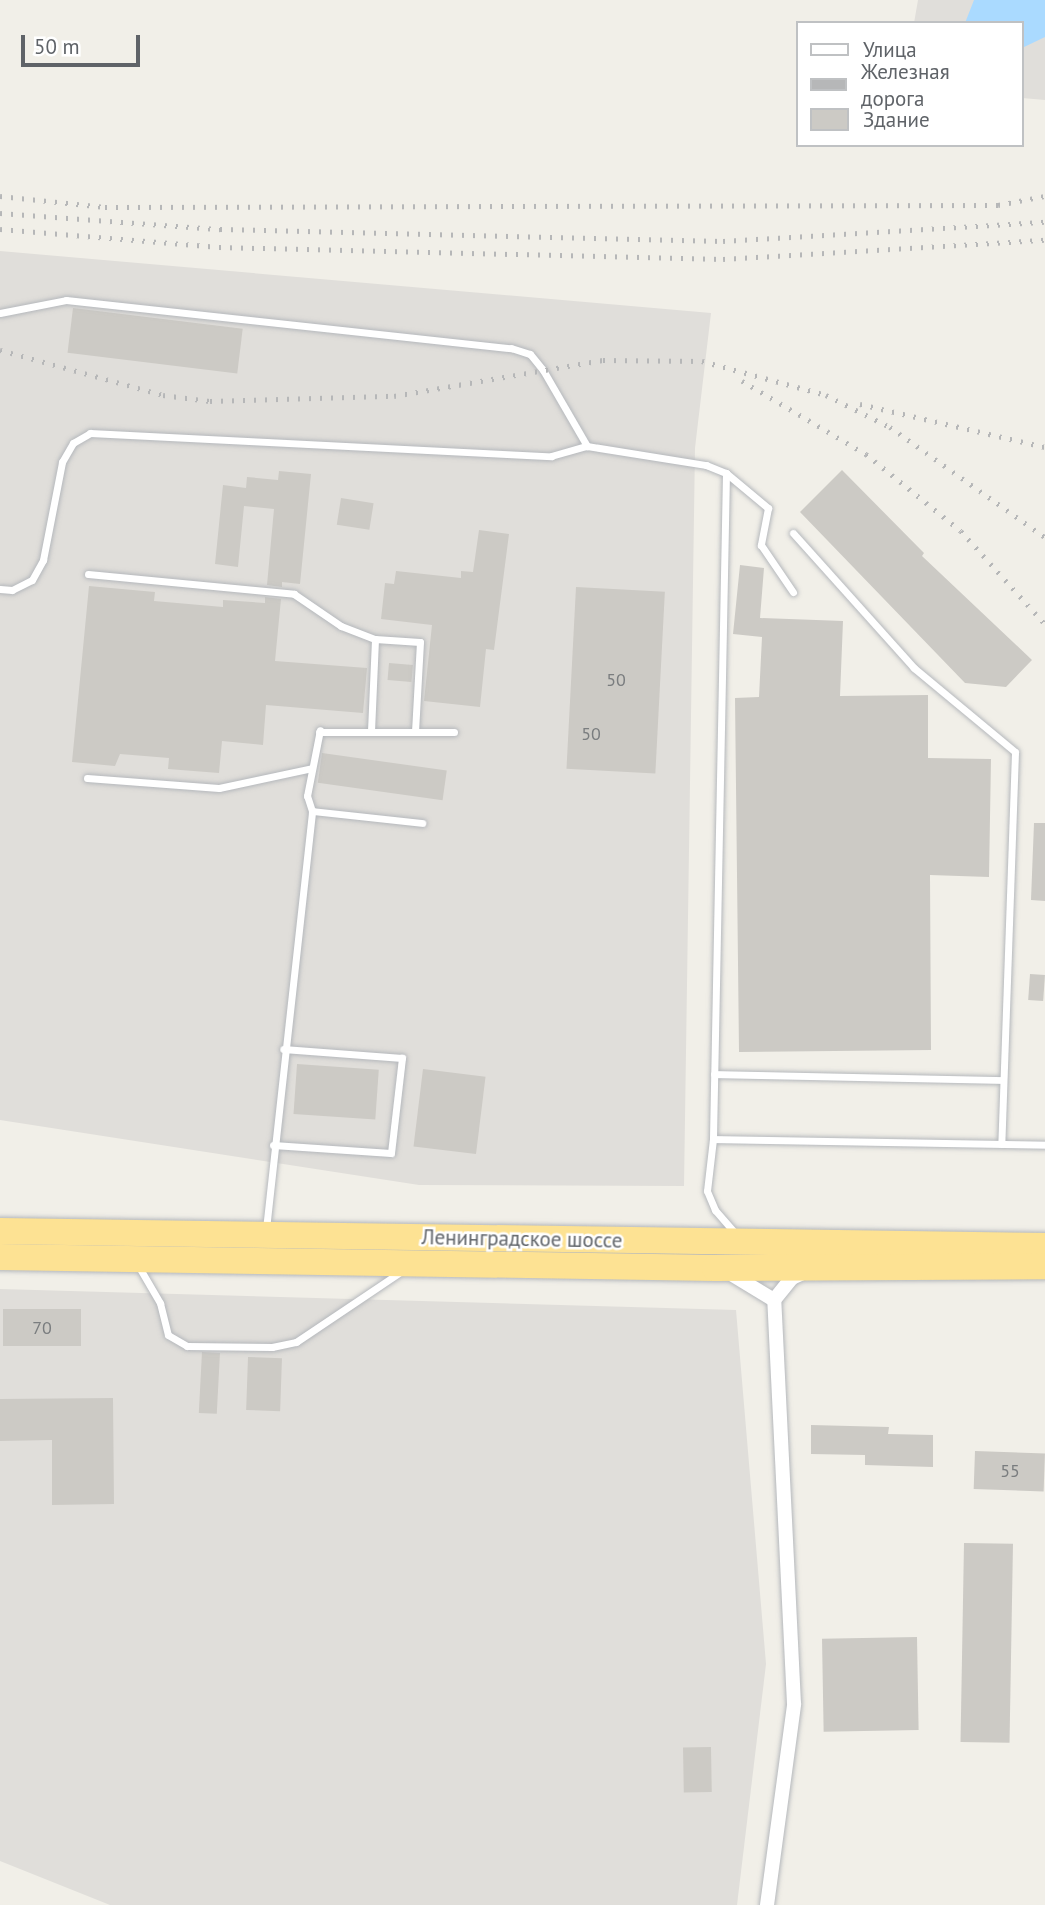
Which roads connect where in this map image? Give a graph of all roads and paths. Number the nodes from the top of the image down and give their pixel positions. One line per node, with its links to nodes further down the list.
1 (0, 313): 2 (lane)
2 (587, 446): 3 (lane); 6 (lane)
3 (726, 474): 7 (lane); 17 (lane)
4 (793, 533): 18 (lane)
5 (88, 574): 8 (lane)
6 (0, 589)
7 (793, 592)
8 (375, 639): 9 (lane); 10 (lane)
9 (371, 731): 10 (lane); 12 (lane)
10 (415, 731): 11 (lane)
11 (454, 732)
12 (312, 771): 13 (lane); 14 (lane)
13 (86, 778)
14 (312, 811): 15 (lane); 16 (lane)
15 (422, 822)
16 (283, 1049): 21 (lane); 21 (lane)
17 (714, 1074): 18 (lane); 19 (lane)
18 (1003, 1080): 20 (lane)
19 (713, 1139): 20 (lane); 24 (lane)
20 (1001, 1144): 22 (lane)
21 (274, 1145): 26 (lane)
22 (1045, 1145)
23 (0, 1231): 26 (highway, Ленинградское шоссе)
24 (745, 1242): 25 (highway, Ленинградское шоссе); 26 (highway, Ленинградское шоссе)
25 (1045, 1246)
26 (264, 1249): 28 (highway, Ленинградское шоссе); 29 (highway, Ленинградское шоссе)
27 (0, 1257): 28 (highway, Ленинградское шоссе)
28 (127, 1258): 29 (lane)
29 (423, 1262): 31 (highway, Ленинградское шоссе)
30 (1045, 1266): 32 (highway, Ленинградское шоссе)
31 (715, 1268): 32 (highway, Ленинградское шоссе); 33 (street)
32 (814, 1268): 33 (street)
33 (774, 1300): 34 (street)
34 (767, 1905)

